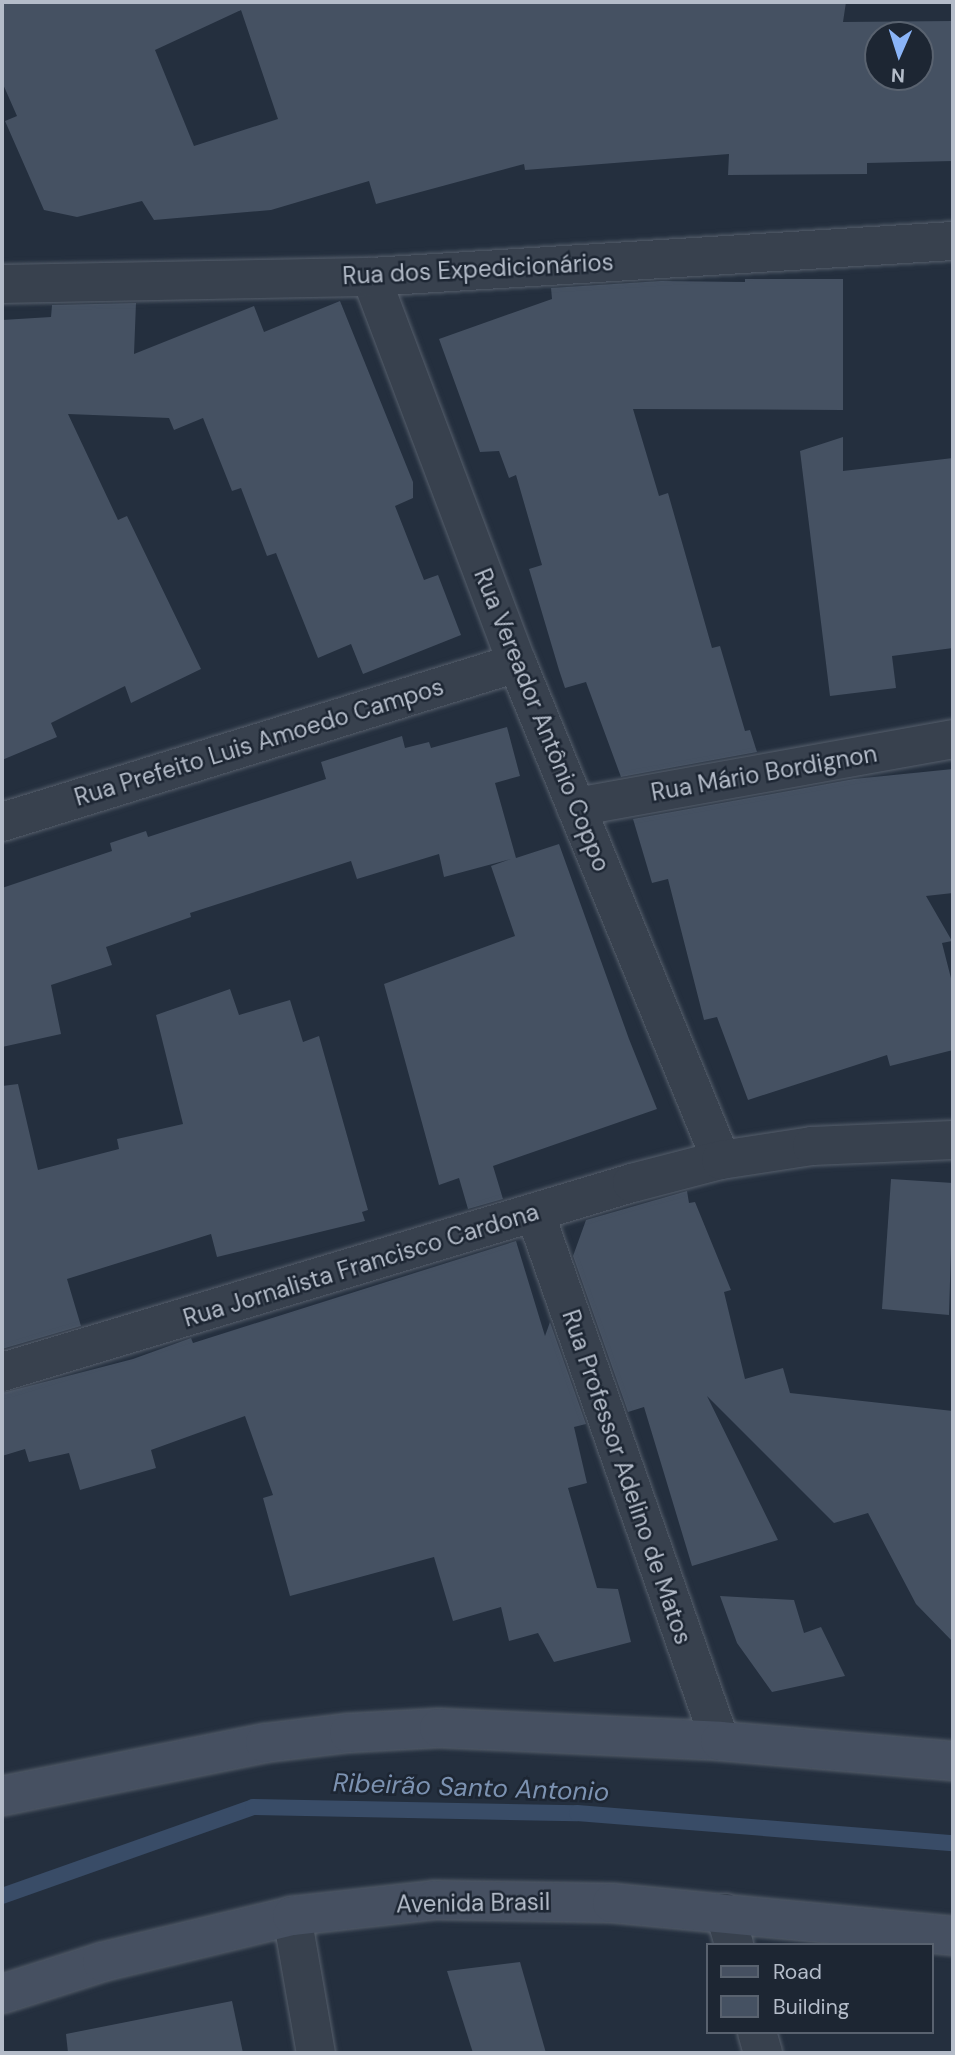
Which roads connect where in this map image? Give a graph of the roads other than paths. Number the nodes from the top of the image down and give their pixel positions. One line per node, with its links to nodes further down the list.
1 (953, 241): 2 (street, Rua dos Expedicionários)
2 (371, 277): 3 (street, Rua dos Expedicionários); 4 (street, Rua Vereador Antônio Coppo)
3 (2, 284)
4 (517, 663): 6 (street, Rua Vereador Antônio Coppo); 7 (street, Rua Prefeito Luis Amoedo Campos)
5 (953, 739): 6 (street, Rua Mário Bordignon)
6 (576, 807): 9 (street, Rua Vereador Antônio Coppo)
7 (2, 822)
8 (953, 1140): 9 (street, Rua Jornalista Francisco Cardona)
9 (721, 1160): 10 (street, Rua Jornalista Francisco Cardona)
10 (535, 1213): 11 (street, Rua Jornalista Francisco Cardona); 12 (street, Rua Professor Adelino de Matos)
11 (2, 1372)
12 (720, 1741): 13 (main road); 14 (main road)
13 (953, 1761)
14 (2, 1796)
15 (292, 1916): 16 (main road, Avenida Brasil); 18 (main road, Avenida Brasil); 20 (street)
16 (730, 1929): 17 (main road, Avenida Brasil)
17 (953, 1936)
18 (2, 1994)
19 (758, 2034): 21 (street)
20 (316, 2053)
21 (763, 2053)

